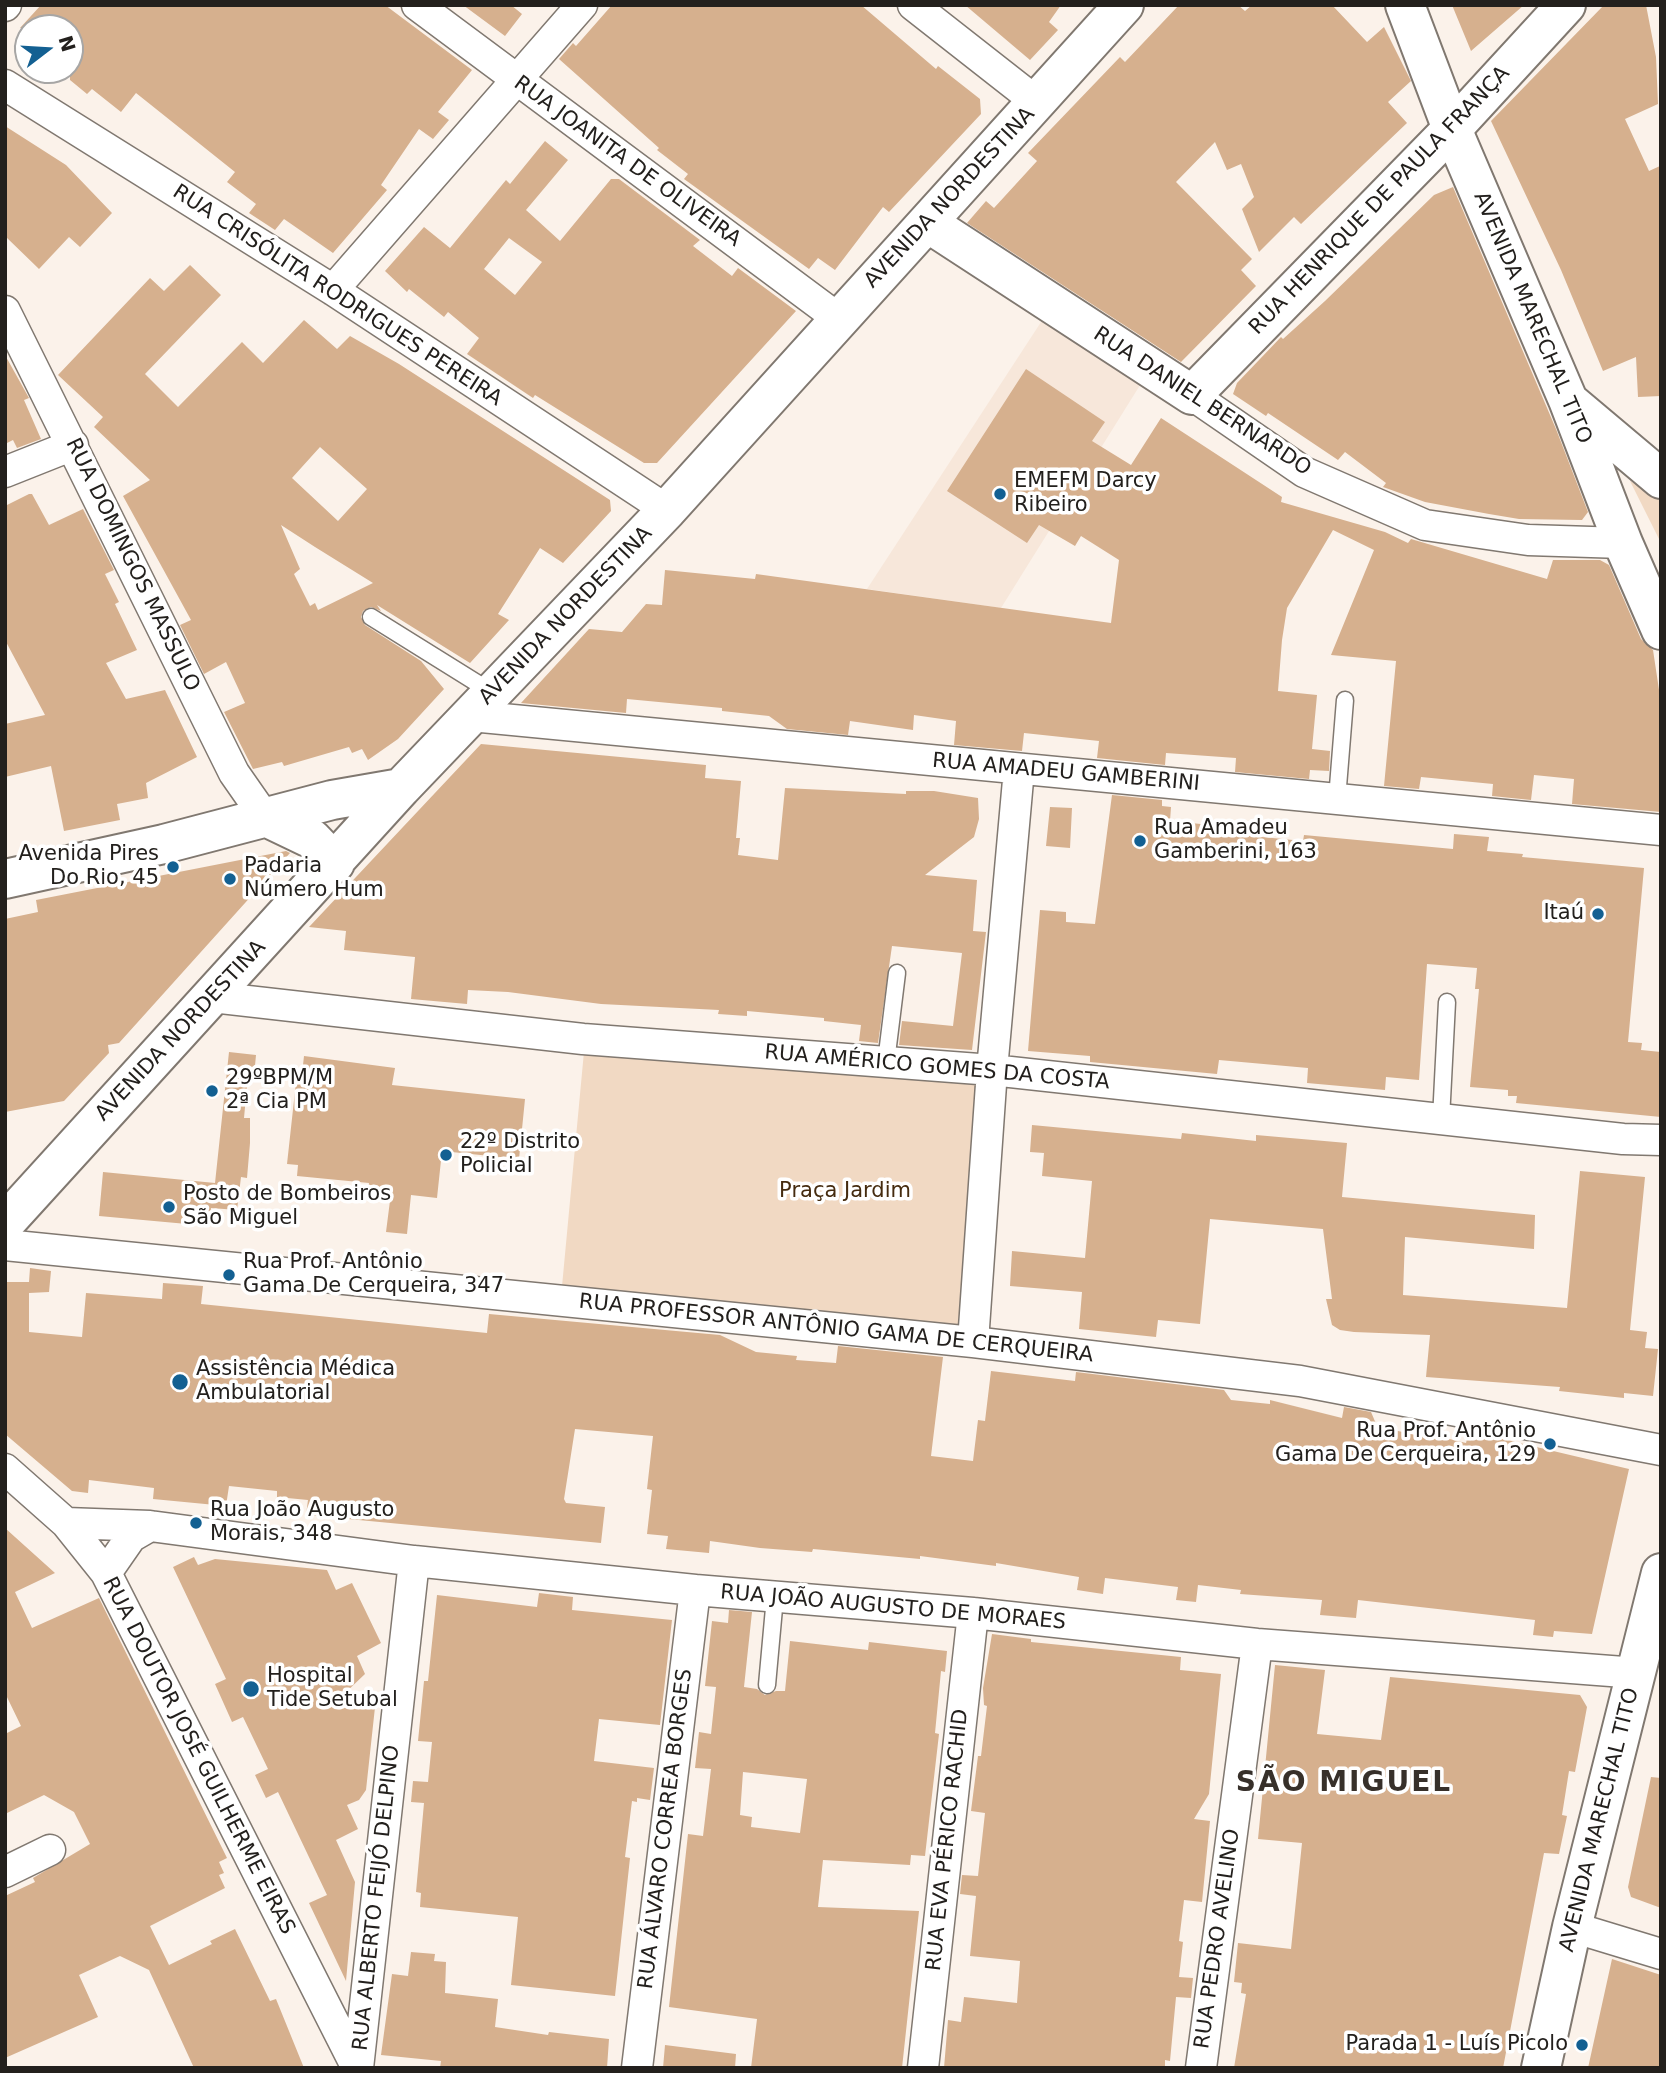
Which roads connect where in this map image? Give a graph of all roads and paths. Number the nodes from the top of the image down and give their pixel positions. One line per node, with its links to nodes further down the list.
1 (417, 5): 7 (street, RUA JOANITA DE OLIVEIRA)
2 (582, 5): 7 (street)
3 (914, 5): 9 (street)
4 (1124, 5): 9 (main road, AVENIDA NORDESTINA)
5 (1405, 5): 10 (main road, AVENIDA MARECHAL TITO)
6 (1566, 5): 10 (main road, RUA HENRIQUE DE PAULA FRANÇA)
7 (517, 81): 12 (street); 14 (street, RUA JOANITA DE OLIVEIRA)
8 (5, 85): 12 (street, RUA CRISÓLITA RODRIGUES PEREIRA)
9 (1038, 103): 11 (main road, AVENIDA NORDESTINA)
10 (1452, 129): 15 (main road, RUA HENRIQUE DE PAULA FRANÇA); 16 (main road, AVENIDA MARECHAL TITO)
11 (928, 223): 14 (main road, AVENIDA NORDESTINA); 15 (main road, RUA DANIEL BERNARDO)
12 (332, 290): 20 (street, RUA CRISÓLITA RODRIGUES PEREIRA)
13 (5, 310): 17 (street, RUA DOMINGOS MASSULO)
14 (839, 319): 20 (main road, AVENIDA NORDESTINA)
15 (1192, 395): 21 (street, RUA DANIEL BERNARDO)
16 (1568, 400): 19 (main road); 21 (main road, AVENIDA MARECHAL TITO)
17 (73, 445): 18 (street); 29 (street, RUA DOMINGOS MASSULO)
18 (5, 472)
19 (1661, 479)
20 (667, 510): 25 (main road, AVENIDA NORDESTINA)
21 (1623, 543): 23 (main road, AVENIDA MARECHAL TITO)
22 (371, 617): 25 (lane)
23 (1661, 630)
24 (1345, 700): 28 (lane)
25 (482, 704): 26 (street, RUA AMADEU GAMBERINI); 27 (main road, AVENIDA NORDESTINA)
26 (1019, 769): 28 (street, RUA AMADEU GAMBERINI); 37 (street)
27 (401, 788): 29 (main road); 31 (main road, AVENIDA NORDESTINA)
28 (1336, 799): 30 (street, RUA AMADEU GAMBERINI)
29 (264, 816): 31 (main road); 32 (main road)
30 (1661, 830)
31 (335, 863): 34 (main road, AVENIDA NORDESTINA)
32 (5, 879)
33 (897, 974): 36 (lane)
34 (212, 997): 36 (street, RUA AMÉRICO GOMES DA COSTA); 40 (main road, AVENIDA NORDESTINA)
35 (1447, 1002): 38 (lane)
36 (886, 1062): 37 (street, RUA AMÉRICO GOMES DA COSTA)
37 (992, 1070): 38 (street, RUA AMÉRICO GOMES DA COSTA); 42 (street)
38 (1441, 1119): 39 (street, RUA AMÉRICO GOMES DA COSTA)
39 (1661, 1140)
40 (5, 1223)
41 (5, 1245): 42 (street, RUA PROFESSOR ANTÔNIO GAMA DE CERQUEIRA)
42 (973, 1342): 43 (street, RUA PROFESSOR ANTÔNIO GAMA DE CERQUEIRA)
43 (1661, 1450)
44 (5, 1469): 45 (street, RUA DOUTOR JOSÉ GUILHERME EIRAS)
45 (66, 1523): 46 (street, RUA JOÃO AUGUSTO DE MORAES); 48 (street, RUA DOUTOR JOSÉ GUILHERME EIRAS)
46 (150, 1526): 47 (street, RUA JOÃO AUGUSTO DE MORAES); 48 (street)
47 (414, 1561): 50 (street, RUA JOÃO AUGUSTO DE MORAES); 60 (street, RUA ALBERTO FEIJÓ DELPINO)
48 (106, 1573): 60 (street, RUA DOUTOR JOSÉ GUILHERME EIRAS)
49 (1661, 1573): 54 (main road, AVENIDA MARECHAL TITO)
50 (695, 1590): 51 (street, RUA JOÃO AUGUSTO DE MORAES); 61 (street, RUA ÁLVARO CORREA BORGES)
51 (775, 1597): 52 (street, RUA JOÃO AUGUSTO DE MORAES); 55 (lane)
52 (973, 1613): 53 (street, RUA JOÃO AUGUSTO DE MORAES); 62 (street, RUA EVA PÉRICO RACHID)
53 (1257, 1644): 54 (street, RUA JOÃO AUGUSTO DE MORAES); 63 (street, RUA PEDRO AVELINO)
54 (1637, 1673): 58 (main road, AVENIDA MARECHAL TITO)
55 (767, 1685)
56 (50, 1850): 57 (street)
57 (5, 1872)
58 (1572, 1927): 59 (street); 64 (main road, AVENIDA MARECHAL TITO)
59 (1661, 1954)
60 (358, 2068)
61 (637, 2068)
62 (923, 2068)
63 (1201, 2068)
64 (1541, 2068)

